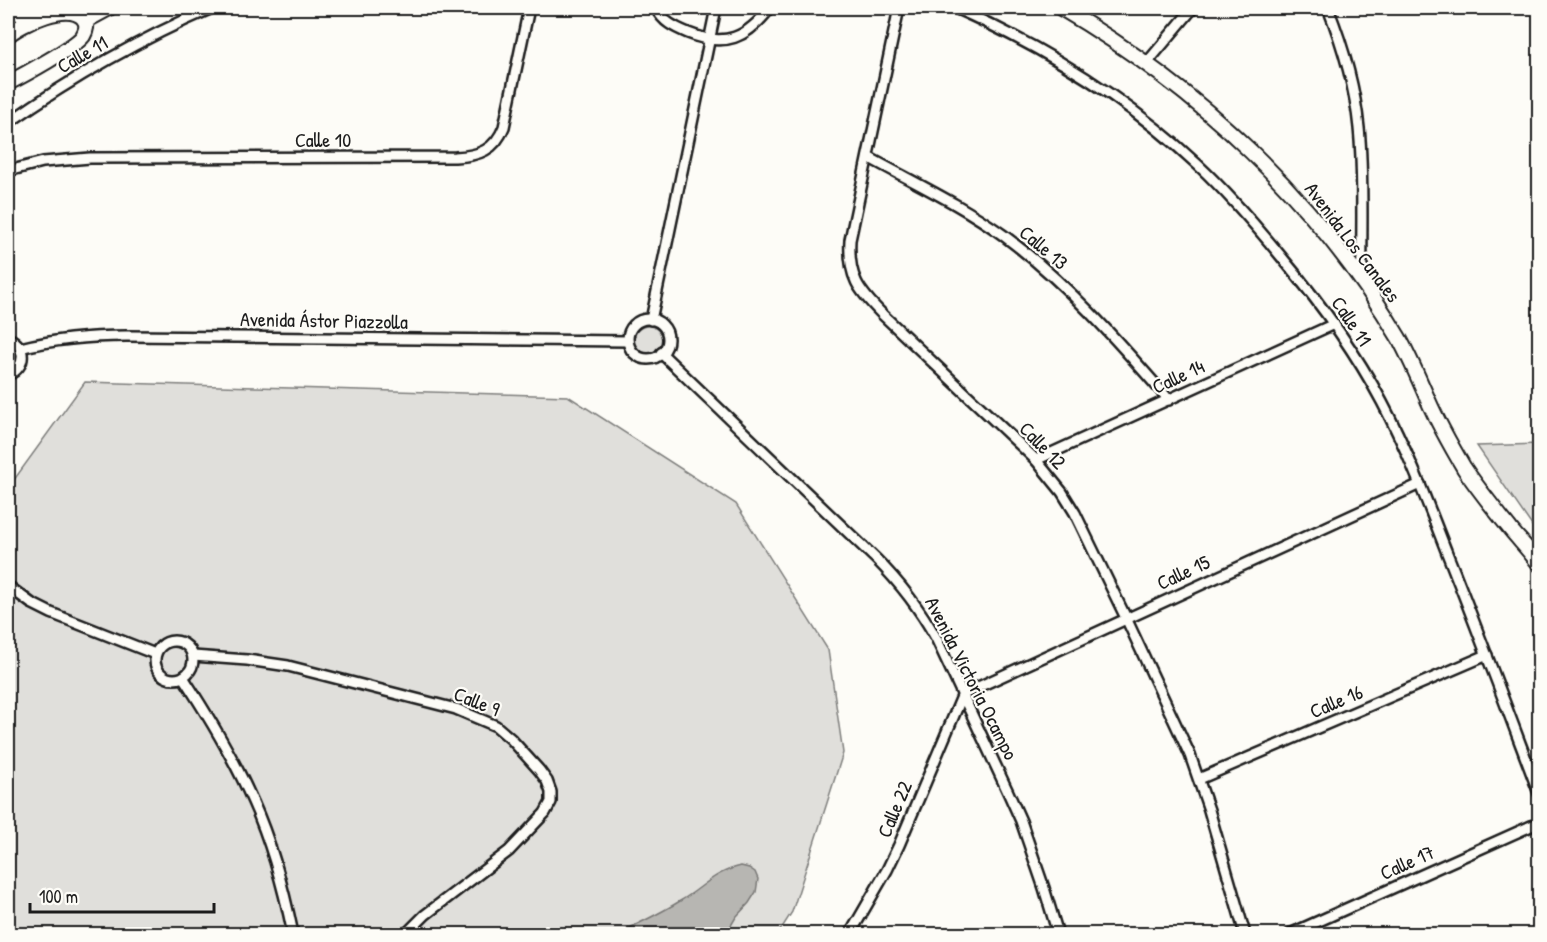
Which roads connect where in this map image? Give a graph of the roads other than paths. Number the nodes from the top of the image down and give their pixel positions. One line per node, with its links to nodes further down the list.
1 (13, 8): 13 (main road)
2 (109, 8): 14 (main road)
3 (212, 8): 19 (street, Calle 11)
4 (529, 8): 21 (street, Calle 10)
5 (656, 8): 16 (street)
6 (716, 8): 16 (street)
7 (770, 8): 16 (street)
8 (899, 8): 20 (street, Calle 12)
9 (955, 8): 24 (street, Calle 11)
10 (1061, 8): 17 (main road, Avenida Los Canales)
11 (1193, 8): 17 (street)
12 (1328, 8): 22 (street)
13 (37, 18): 14 (main road); 15 (main road)
14 (85, 21): 18 (main road)
15 (8, 35)
16 (709, 40): 23 (street)
17 (1146, 64): 22 (main road, Avenida Los Canales)
18 (8, 83)
19 (8, 123)
20 (868, 158): 30 (street, Calle 13); 31 (street, Calle 12)
21 (8, 171)
22 (1362, 280): 33 (main road, Avenida Los Canales)
23 (651, 320): 26 (street); 28 (street)
24 (1334, 324): 30 (street, Calle 14); 32 (street, Calle 11)
25 (8, 338): 27 (street)
26 (628, 341): 27 (street, Avenida Ástor Piazzolla); 28 (street)
27 (20, 348): 29 (street)
28 (661, 353): 40 (street, Avenida Victoria Ocampo)
29 (8, 375)
30 (1169, 400): 31 (street, Calle 14)
31 (1036, 460): 35 (street, Calle 12)
32 (1420, 484): 35 (street, Calle 15); 37 (street, Calle 11)
33 (1539, 565)
34 (8, 586): 36 (street)
35 (1126, 618): 40 (street, Calle 15); 41 (street, Calle 12)
36 (155, 654): 38 (street); 39 (street)
37 (1487, 655): 41 (street, Calle 16); 42 (street, Calle 11)
38 (193, 656): 39 (street); 45 (street, Calle 9)
39 (183, 677): 44 (street)
40 (963, 694): 46 (street, Calle 22); 47 (street, Avenida Victoria Ocampo)
41 (1199, 779): 48 (street, Calle 12)
42 (1539, 796)
43 (1539, 822): 49 (street, Calle 17)
44 (293, 934)
45 (406, 934)
46 (850, 934)
47 (1058, 934)
48 (1245, 934)
49 (1290, 934)

